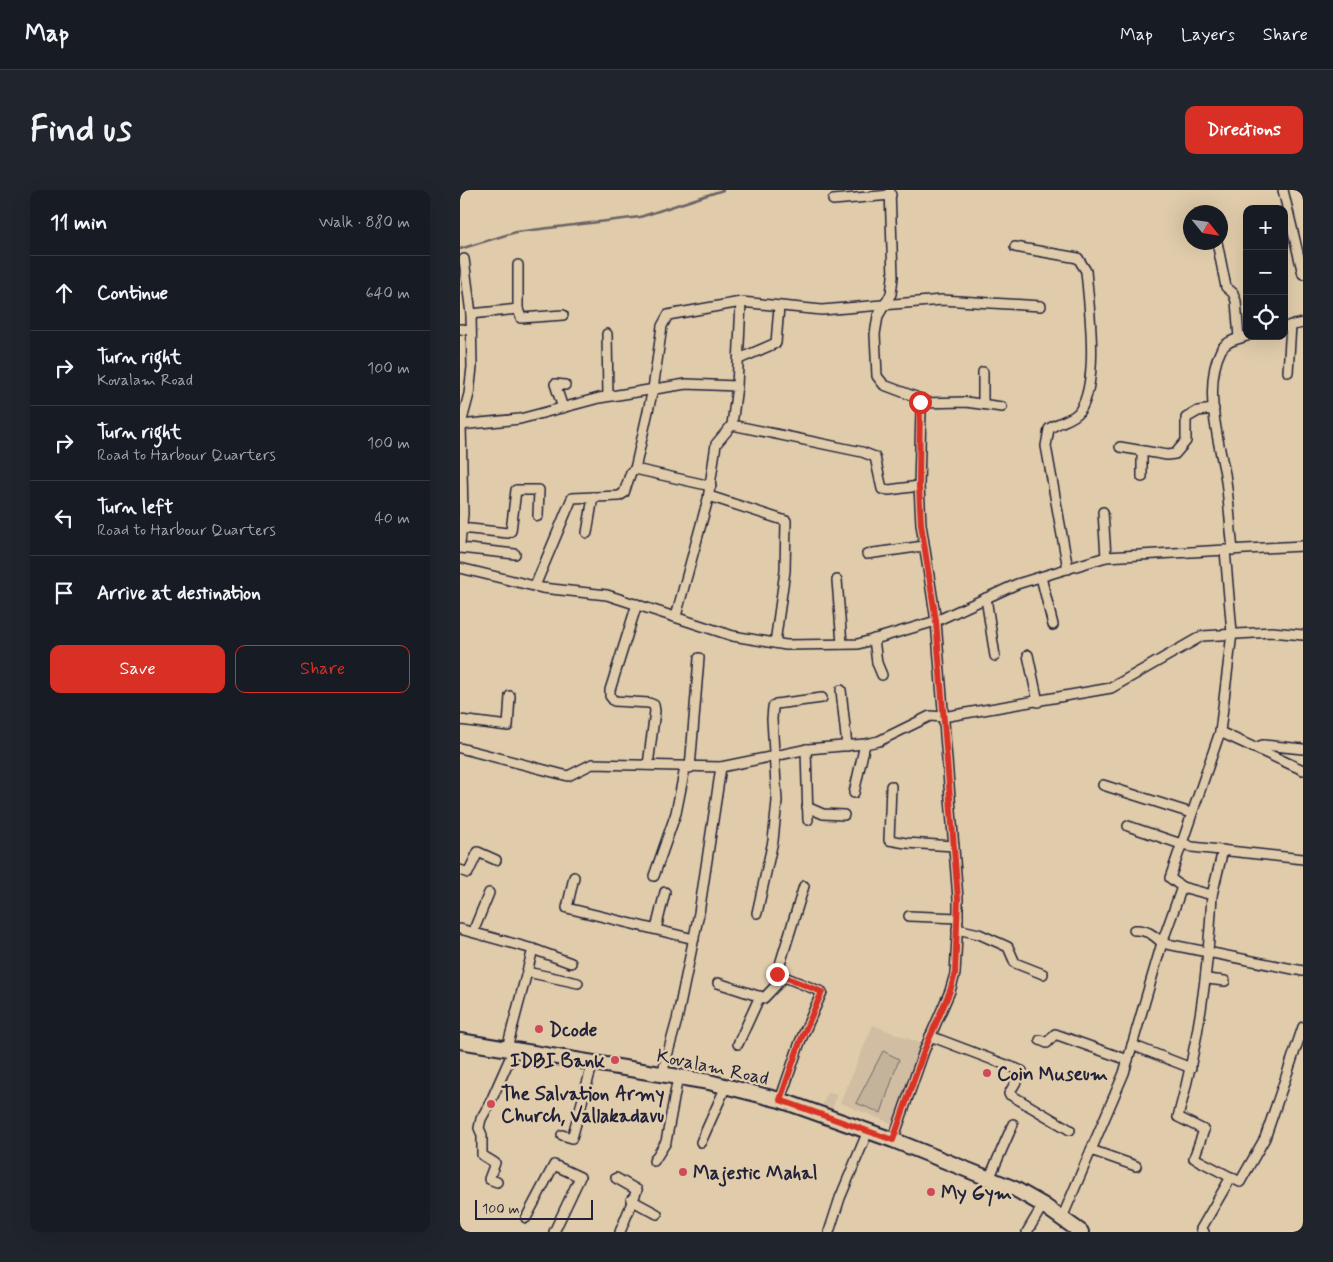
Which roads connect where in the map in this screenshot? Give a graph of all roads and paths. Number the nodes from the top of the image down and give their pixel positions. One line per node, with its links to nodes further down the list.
1 (1283, 190): 8 (street)
2 (891, 193): 3 (street); 11 (street)
3 (833, 200)
4 (1015, 247): 59 (street)
5 (1219, 250): 22 (street)
6 (464, 259): 9 (street)
7 (518, 265): 14 (street)
8 (1303, 274)
9 (463, 292): 15 (street)
10 (741, 302): 13 (street); 24 (street); 29 (street)
11 (886, 305): 12 (street); 13 (street); 31 (street)
12 (1041, 306)
13 (779, 307): 24 (street)
14 (518, 309): 15 (street); 16 (street)
15 (471, 314): 20 (street)
16 (563, 315)
17 (1303, 323): 18 (street)
18 (1288, 326)
19 (460, 330): 20 (street)
20 (470, 330): 36 (street)
21 (607, 334): 30 (street)
22 (1243, 337): 35 (street)
23 (1288, 340): 26 (street)
24 (739, 359): 28 (street)
25 (983, 372): 32 (street)
26 (1288, 372)
27 (565, 385): 34 (street)
28 (737, 386): 29 (street); 37 (street)
29 (653, 389): 30 (street); 40 (street)
30 (608, 396): 34 (street)
31 (920, 402): 32 (street); 44 (street)
32 (983, 404): 33 (street)
33 (1002, 407)
34 (563, 408): 36 (street)
35 (1214, 409): 39 (street); 54 (street)
36 (461, 424): 42 (street)
37 (732, 425): 43 (street); 44 (street)
38 (1120, 447): 39 (street)
39 (1142, 451): 41 (street)
40 (635, 469): 43 (street); 46 (street)
41 (1142, 477)
42 (461, 486): 49 (street)
43 (711, 486): 45 (street)
44 (919, 486): 52 (street)
45 (709, 496): 65 (street); 71 (street)
46 (593, 497): 50 (street); 62 (street)
47 (1103, 512): 57 (street)
48 (538, 516): 49 (street)
49 (461, 528): 51 (street)
50 (587, 533)
51 (460, 546): 55 (street)
52 (924, 546): 56 (street); 66 (street)
53 (1303, 546): 54 (street)
54 (1229, 550): 57 (street); 68 (street)
55 (514, 554)
56 (866, 554)
57 (1106, 557): 59 (street)
58 (460, 568): 62 (street)
59 (1068, 569): 60 (street)
60 (1041, 577): 63 (street); 67 (street)
61 (836, 580): 72 (street)
62 (535, 586): 64 (street)
63 (986, 598): 66 (street); 74 (street)
64 (637, 604): 65 (street); 91 (street)
65 (676, 616): 71 (street)
66 (936, 621): 70 (street); 81 (street)
67 (1053, 625)
68 (1232, 633): 69 (street); 80 (street); 83 (street)
69 (1303, 635)
70 (874, 639): 72 (street); 76 (street)
71 (775, 643): 72 (street)
72 (842, 644)
73 (1028, 655): 80 (street)
74 (995, 656)
75 (699, 658): 93 (street)
76 (882, 675)
77 (841, 690): 85 (street)
78 (510, 696): 82 (street)
79 (822, 698): 90 (street)
80 (1038, 702): 81 (street)
81 (942, 717): 84 (street); 104 (street)
82 (460, 720)
83 (1220, 732): 87 (street); 99 (street)
84 (864, 744): 85 (street); 97 (street)
85 (847, 746): 88 (street)
86 (460, 748): 91 (street)
87 (1254, 748): 89 (street); 94 (street)
88 (806, 749): 90 (street); 98 (street)
89 (1303, 749)
90 (776, 754): 92 (street); 116 (street)
91 (648, 765): 93 (street)
92 (721, 767): 93 (street); 124 (street)
93 (688, 768): 110 (street)
94 (1303, 770)
95 (1103, 785): 99 (street)
96 (891, 786): 104 (street)
97 (854, 793)
98 (807, 807): 100 (street); 101 (street)
99 (1191, 812): 103 (street)
100 (844, 815)
101 (808, 820)
102 (1128, 826): 103 (street)
103 (1182, 843): 105 (street); 112 (street)
104 (954, 846): 118 (street)
105 (1223, 850): 106 (street); 115 (street)
106 (1303, 859)
107 (496, 860): 108 (street)
108 (460, 870)
109 (574, 876): 121 (street)
110 (654, 876)
111 (804, 886): 132 (street)
112 (1182, 888): 115 (street); 125 (street)
113 (665, 892): 121 (street)
114 (489, 893): 123 (street)
115 (1212, 895): 127 (street)
116 (757, 913)
117 (909, 916): 118 (street)
118 (958, 918): 120 (street)
119 (460, 929): 123 (street)
120 (957, 929): 131 (street); 139 (street)
121 (656, 930): 124 (street)
122 (1134, 930): 125 (street)
123 (474, 932): 126 (street)
124 (694, 939): 148 (street)
125 (1162, 943): 127 (street); 143 (street)
126 (534, 949): 128 (street); 130 (street)
127 (1207, 952): 129 (street); 133 (street)
128 (571, 962)
129 (1303, 971)
130 (527, 972): 135 (street); 144 (street)
131 (1043, 974)
132 (780, 976): 137 (street); 151 (street)
133 (1207, 978): 134 (street); 147 (street)
134 (1225, 981)
135 (578, 983)
136 (718, 983): 137 (street)
137 (760, 996): 142 (street)
138 (1303, 1027): 161 (street)
139 (930, 1036): 153 (street); 156 (street)
140 (1040, 1040): 145 (street)
141 (460, 1041): 144 (main road, Kovalam Road)
142 (738, 1044)
143 (1132, 1045): 145 (street); 147 (street)
144 (511, 1048): 146 (main road, Kovalam Road); 164 (street)
145 (1128, 1060): 158 (street)
146 (593, 1062): 148 (main road, Kovalam Road); 155 (street)
147 (1191, 1068): 161 (street)
148 (662, 1074): 149 (main road, Kovalam Road)
149 (678, 1077): 150 (main road, Kovalam Road); 159 (street)
150 (726, 1086): 151 (main road, Kovalam Road); 157 (street)
151 (780, 1100): 154 (main road, Kovalam Road)
152 (1014, 1124): 163 (street)
153 (1070, 1130)
154 (868, 1131): 156 (main road, Kovalam Road); 172 (street)
155 (562, 1135)
156 (893, 1140): 163 (main road, Kovalam Road)
157 (701, 1142)
158 (1090, 1150): 160 (street); 169 (street)
159 (654, 1161)
160 (1136, 1166)
161 (1231, 1177): 175 (street)
162 (616, 1178): 165 (street)
163 (989, 1179): 166 (main road, Kovalam Road)
164 (497, 1182)
165 (632, 1200): 167 (street); 171 (street)
166 (1043, 1205): 169 (main road, Kovalam Road); 173 (street)
167 (657, 1214)
168 (526, 1218): 170 (street)
169 (1062, 1218): 174 (main road, Kovalam Road)
170 (554, 1232)
171 (620, 1232)
172 (829, 1232)
173 (1027, 1232)
174 (1081, 1232)
175 (1204, 1232)

